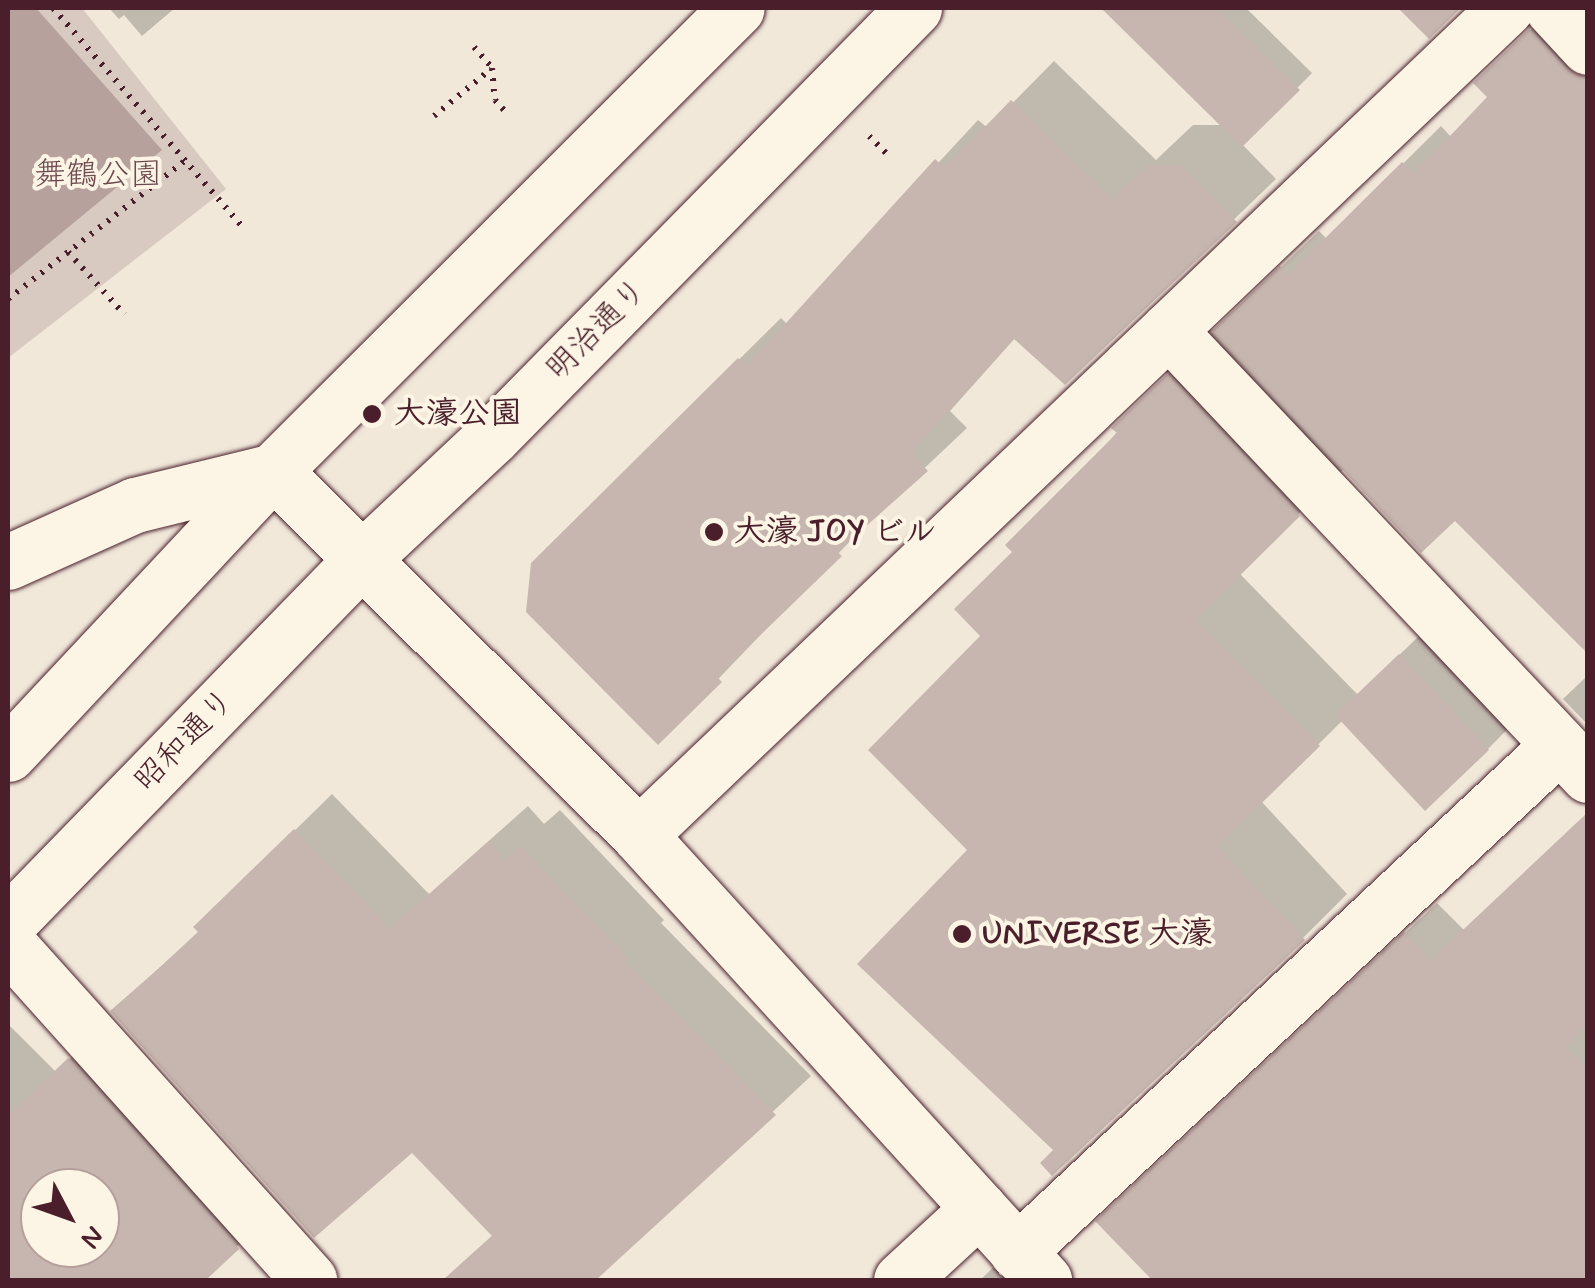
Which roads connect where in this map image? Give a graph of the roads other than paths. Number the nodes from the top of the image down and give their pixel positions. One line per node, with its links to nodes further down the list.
1 (737, 8): 7 (street)
2 (914, 8): 8 (street, 明治通り)
3 (1506, 8): 6 (street)
4 (1552, 8): 5 (street)
5 (1588, 47)
6 (1168, 330): 11 (street); 12 (street)
7 (273, 470): 8 (street); 9 (street); 10 (street)
8 (363, 558): 12 (street); 13 (street, 昭和通り)
9 (8, 562)
10 (8, 754)
11 (1573, 760): 16 (street)
12 (639, 835): 15 (street)
13 (8, 923)
14 (8, 944): 17 (street)
15 (979, 1208): 16 (street); 18 (street)
16 (1031, 1266)
17 (309, 1280)
18 (901, 1280)

